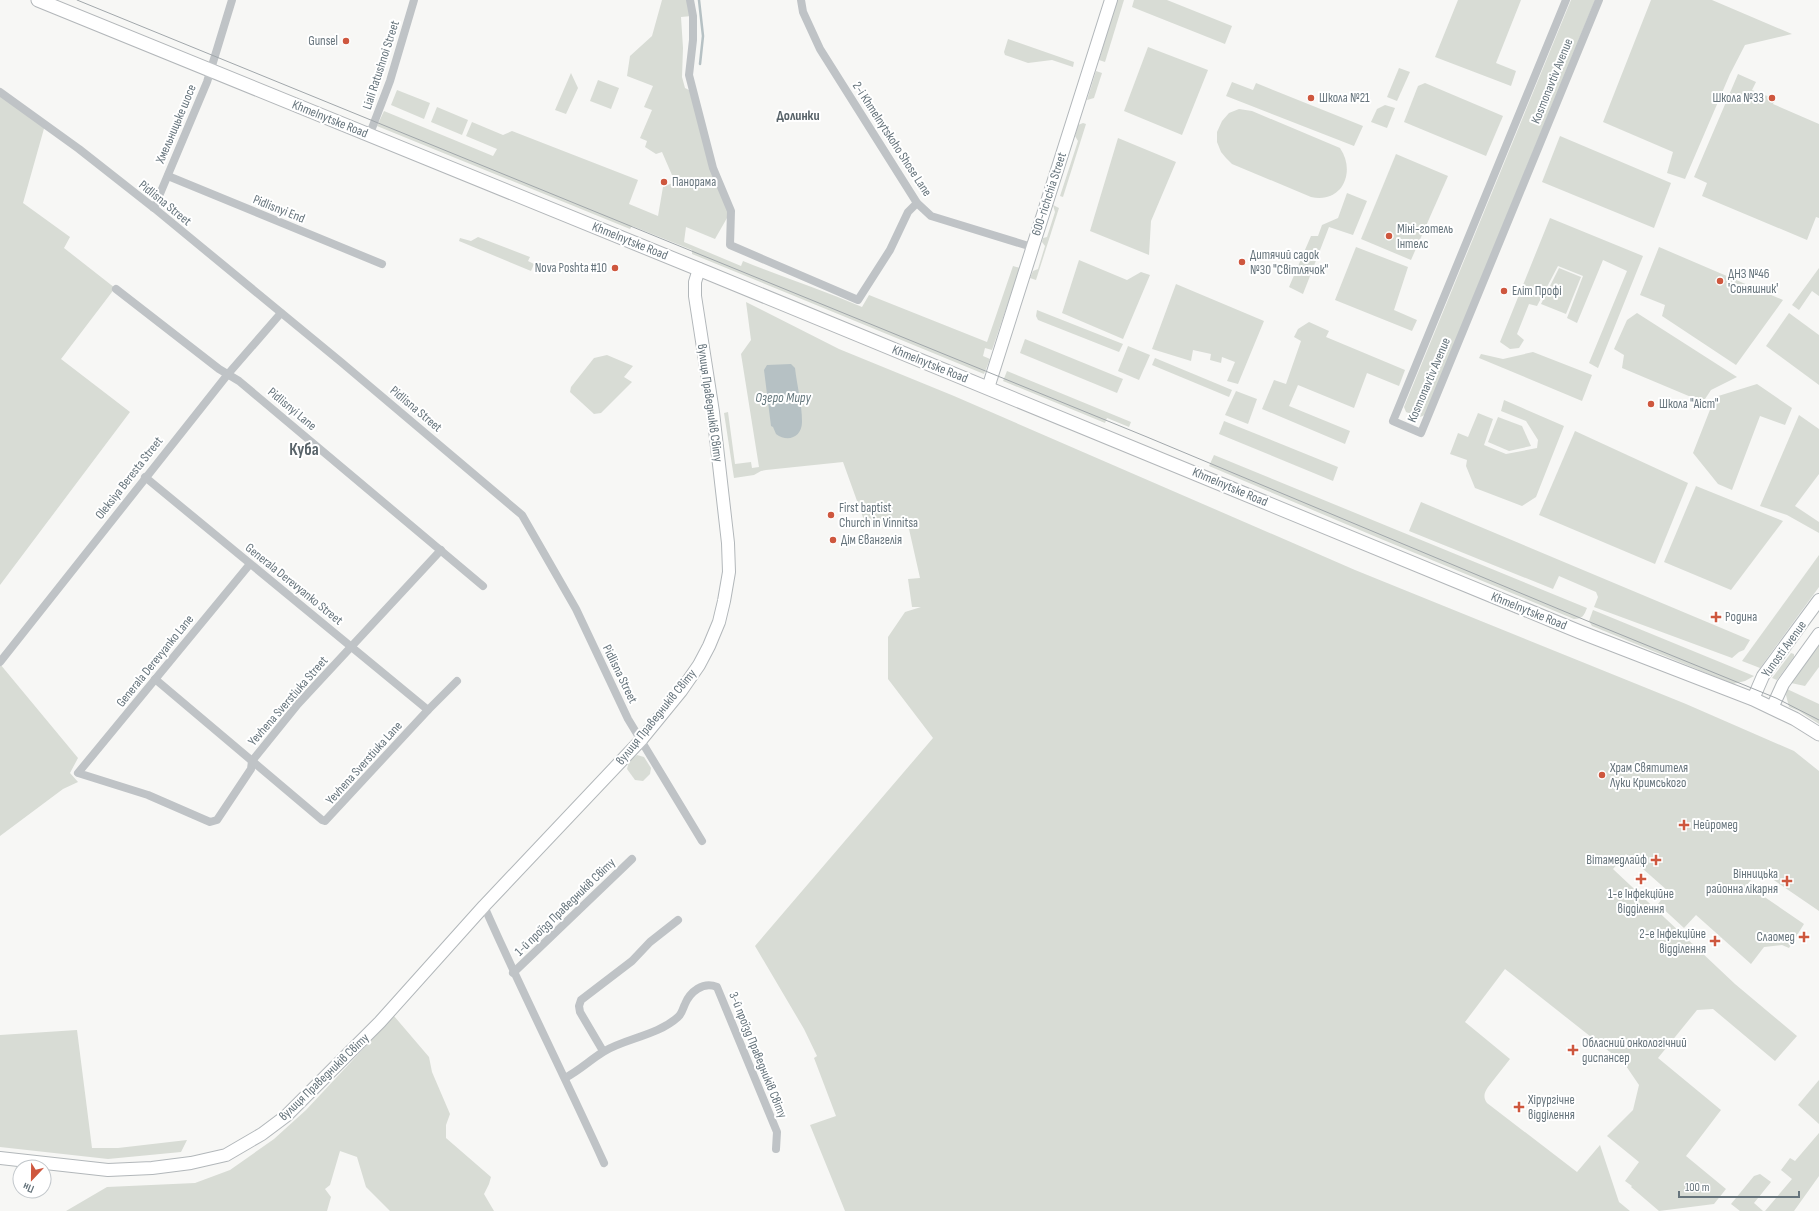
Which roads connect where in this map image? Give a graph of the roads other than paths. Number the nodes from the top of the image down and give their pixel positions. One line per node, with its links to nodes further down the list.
1 (38, 0): 9 (main road, Khmelnytske Road)
2 (232, 0): 9 (street, Хмельницьке шосе)
3 (414, 0): 11 (street, Liali Ratushnoi Street)
4 (690, 0): 13 (street)
5 (801, 0): 13 (street, 2-i Khmelnytskoho Shose Lane)
6 (1111, 0): 15 (main road, 600-richchia Street)
7 (1566, 0): 8 (street, Kosmonavtiv Avenue)
8 (1599, 0)
9 (210, 70): 11 (main road, Khmelnytske Road); 12 (street, Хмельницьке шосе)
10 (0, 92): 14 (street, Pidlisna Street)
11 (369, 136): 17 (main road, Khmelnytske Road)
12 (168, 176): 14 (street, Хмельницьке шосе); 16 (street, Pidlisnyi End)
13 (917, 203): 15 (street, 2-i Khmelnytskoho Shose Lane)
14 (154, 208): 19 (street, Pidlisna Street)
15 (1032, 247): 21 (main road, 600-richchia Street)
16 (382, 264)
17 (699, 269): 21 (main road, Khmelnytske Road); 38 (main road, вулиця Праведників Світу)
18 (116, 289): 20 (street, Pidlisnyi Lane)
19 (281, 313): 20 (street, Oleksiya Beresta Street); 38 (street, Pidlisna Street)
20 (228, 374): 22 (street, Oleksiya Beresta Street); 23 (street, Pidlisnyi Lane)
21 (988, 388): 34 (main road, Khmelnytske Road)
22 (145, 477): 24 (street, Generala Derevyanko Street); 31 (street, Oleksiya Beresta Street)
23 (441, 550): 25 (street, Pidlisnyi Lane); 29 (street, Yevhena Sverstiuka Street)
24 (250, 564): 29 (street, Generala Derevyanko Street); 32 (street, Generala Derevyanko Lane)
25 (482, 586)
26 (1819, 600): 28 (main road, Yunosti Avenue)
27 (1819, 634): 30 (main road, Yunosti Avenue)
28 (1790, 640): 30 (main road); 34 (main road, Yunosti Avenue)
29 (351, 646): 36 (street, Generala Derevyanko Street); 39 (street, Yevhena Sverstiuka Street)
30 (1806, 652): 35 (main road, Yunosti Avenue)
31 (0, 662)
32 (154, 679): 39 (street, Yevhena Sverstiuka Lane); 40 (street, Generala Derevyanko Lane)
33 (457, 681): 36 (street, Yevhena Sverstiuka Lane)
34 (1753, 699): 35 (main road, Khmelnytske Road)
35 (1772, 708): 37 (main road, Khmelnytske Road)
36 (428, 710): 39 (street, Yevhena Sverstiuka Lane)
37 (1819, 734)
38 (641, 740): 41 (street, Pidlisna Street); 43 (main road, вулиця Праведників Світу)
39 (252, 761): 40 (street, Yevhena Sverstiuka Street)
40 (78, 773)
41 (702, 841)
42 (632, 859): 45 (street, 1-й проїзд Праведників Світу)
43 (484, 906): 45 (street); 49 (main road, вулиця Праведників Світу)
44 (678, 920): 46 (street)
45 (513, 973): 47 (street)
46 (603, 1052): 47 (street, 3-й проїзд Праведників Світу); 48 (street, 3-й проїзд Праведників Світу)
47 (565, 1078): 50 (street)
48 (776, 1149)
49 (0, 1158)
50 (604, 1164)

